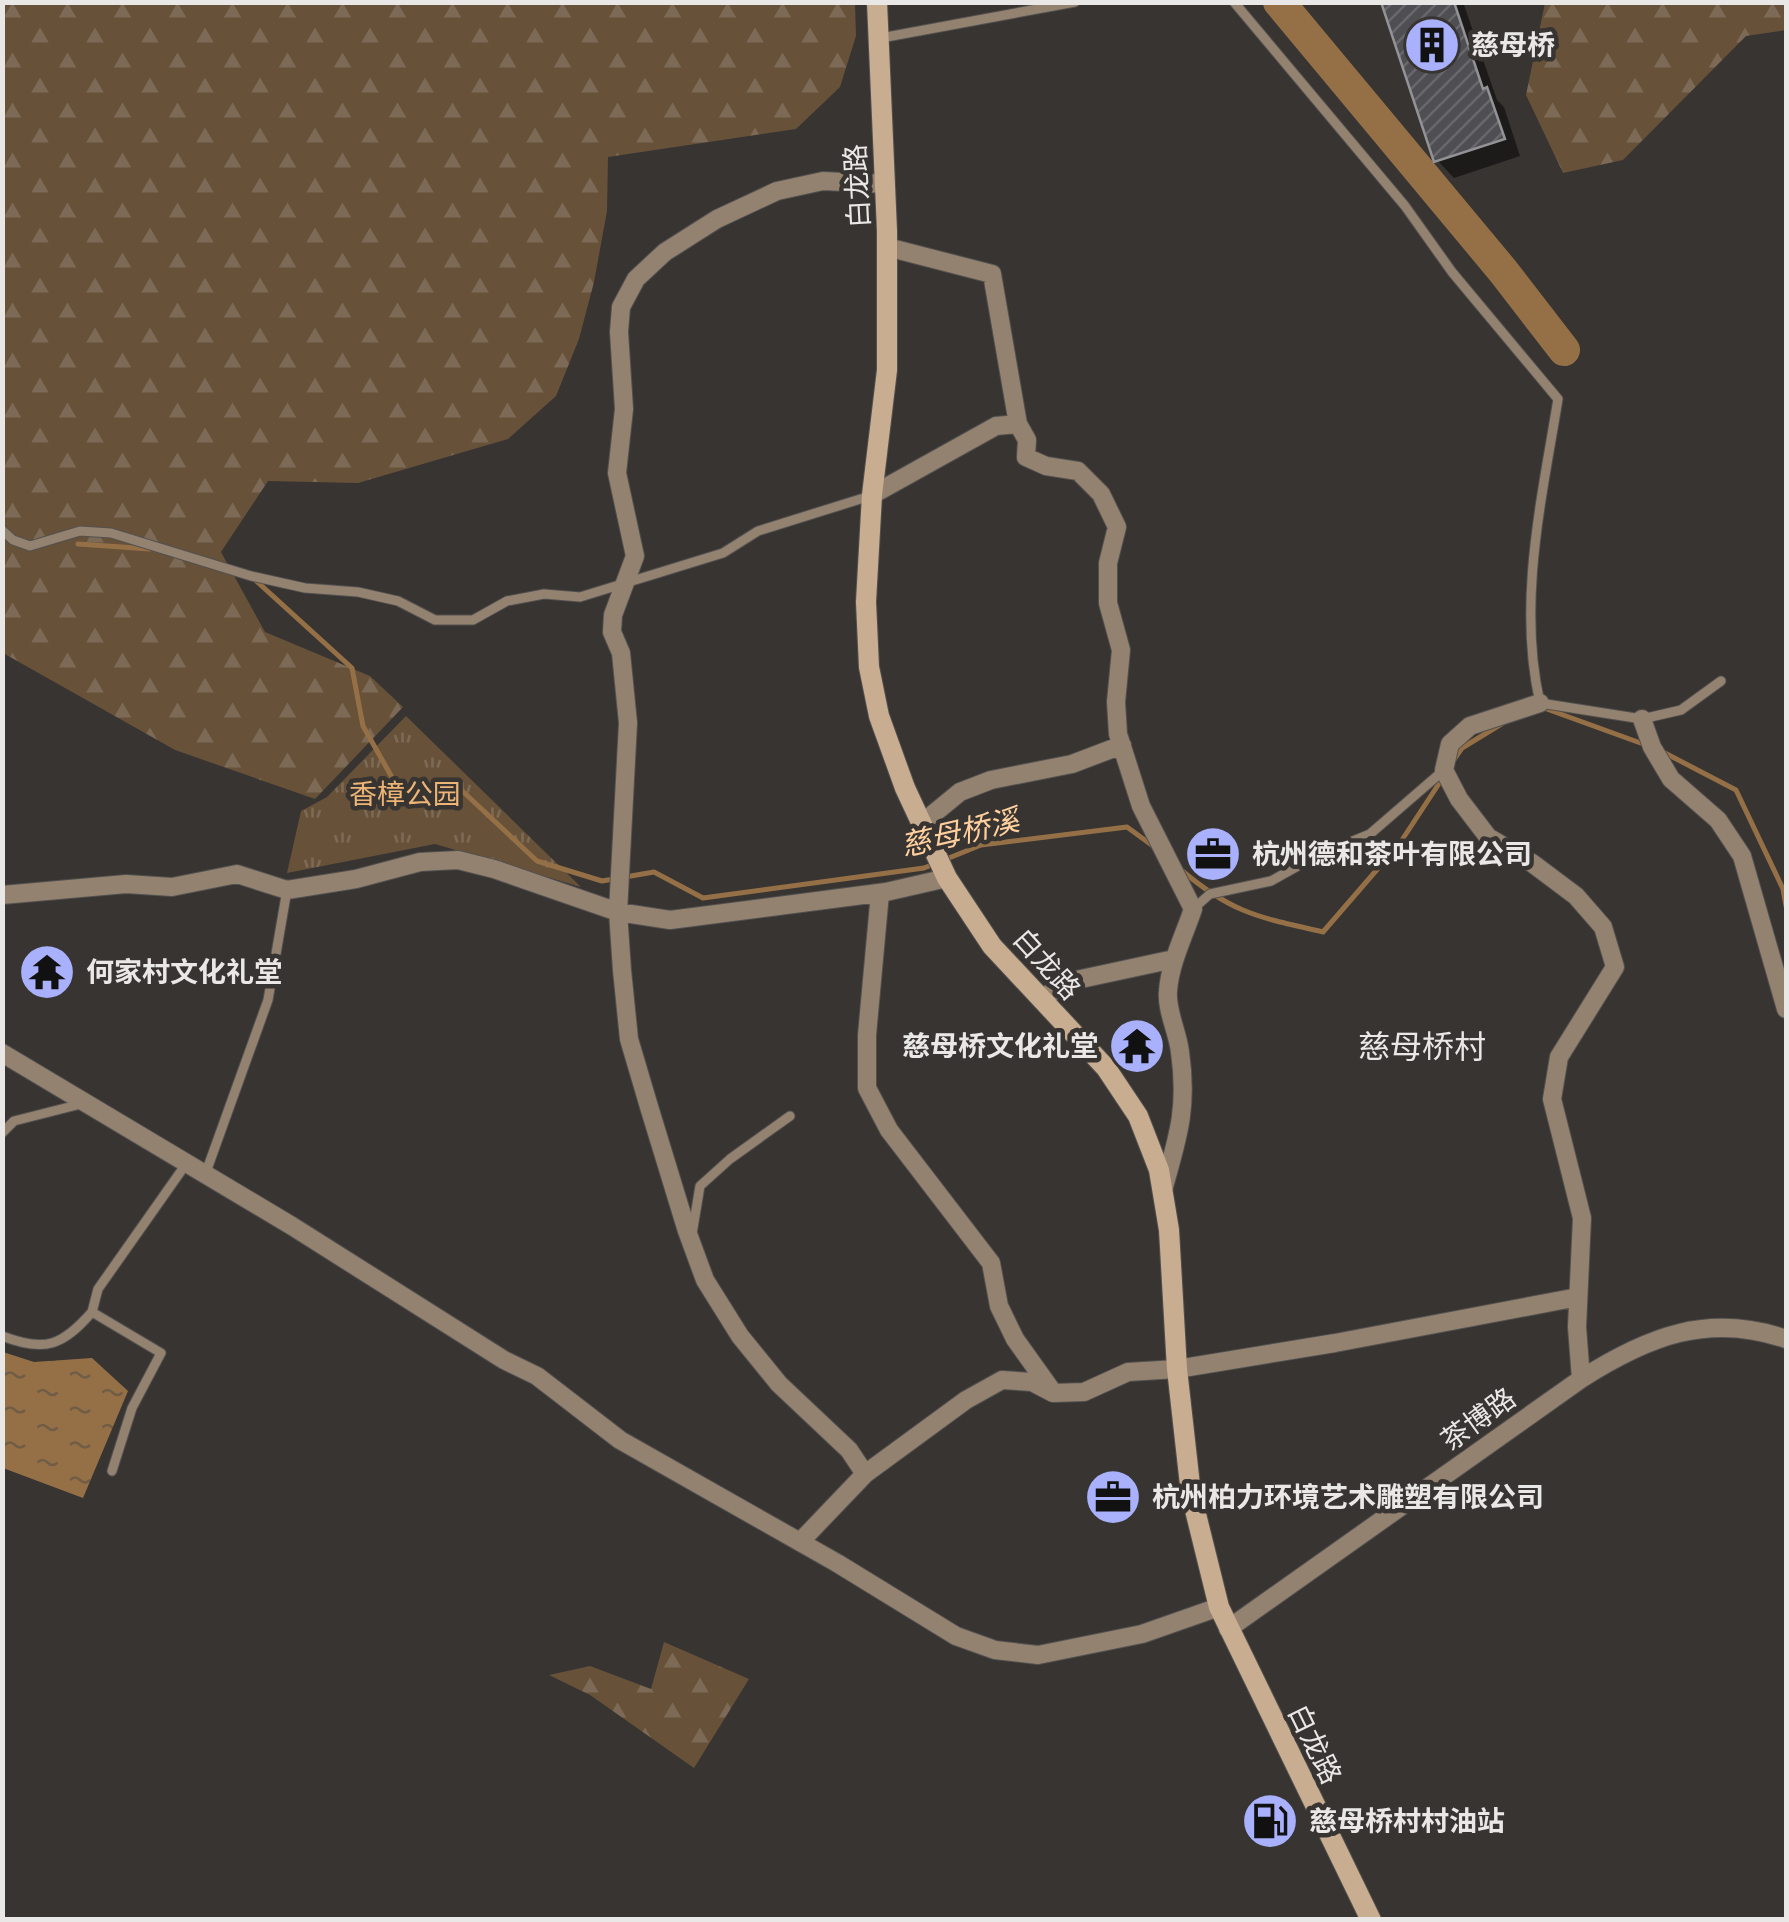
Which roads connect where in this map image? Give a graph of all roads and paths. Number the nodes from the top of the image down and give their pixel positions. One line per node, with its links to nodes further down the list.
1 (878, 2): 4 (street, 白龙路)
2 (1076, 2): 4 (lane)
3 (1234, 2): 12 (lane)
4 (877, 38): 5 (street, 白龙路)
5 (884, 184): 6 (street, 白龙路); 10 (street)
6 (887, 247): 7 (street); 8 (street, 白龙路)
7 (1018, 424): 8 (street); 14 (street)
8 (872, 495): 10 (lane); 16 (street, 白龙路)
9 (2, 530): 10 (lane)
10 (625, 582): 22 (street)
11 (1721, 681): 13 (lane)
12 (1540, 703): 13 (lane); 15 (street)
13 (1642, 719): 25 (street)
14 (1122, 745): 16 (street); 21 (street)
15 (1444, 770): 21 (lane); 34 (street)
16 (922, 824): 17 (street, 白龙路)
17 (947, 878): 19 (street); 24 (street, 白龙路)
18 (286, 890): 20 (street); 22 (street); 31 (lane)
19 (880, 893): 22 (street); 40 (street)
20 (2, 895)
21 (1193, 910): 23 (street)
22 (618, 912): 33 (street)
23 (1174, 959): 24 (street); 32 (street)
24 (1041, 999): 32 (street, 白龙路)
25 (1786, 1009)
26 (2, 1053): 27 (street)
27 (84, 1104): 29 (lane); 30 (street)
28 (790, 1116): 33 (lane)
29 (2, 1133)
30 (186, 1164): 31 (street); 35 (lane)
31 (205, 1175): 43 (street)
32 (1162, 1191): 38 (street, 白龙路)
33 (691, 1242): 42 (street)
34 (1578, 1297): 38 (street); 39 (street)
35 (92, 1312): 36 (lane); 41 (lane)
36 (2, 1336)
37 (1786, 1339): 39 (street, 茶博路)
38 (1177, 1369): 40 (street); 44 (street, 白龙路)
39 (1580, 1379): 45 (street, 茶博路)
40 (1053, 1392): 42 (street)
41 (112, 1471)
42 (865, 1474): 43 (street)
43 (800, 1542): 44 (street)
44 (1219, 1607): 45 (street, 白龙路)
45 (1228, 1628): 46 (street, 白龙路)
46 (1371, 1920)

